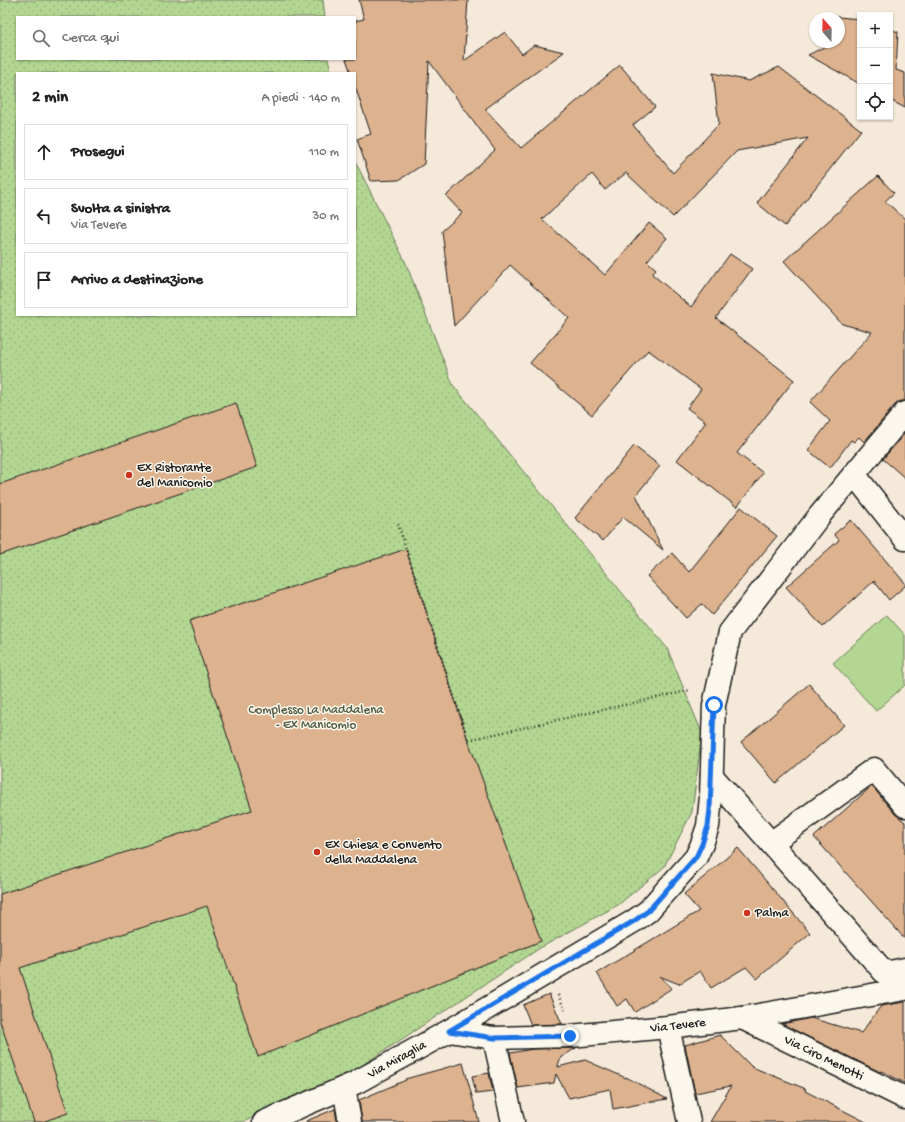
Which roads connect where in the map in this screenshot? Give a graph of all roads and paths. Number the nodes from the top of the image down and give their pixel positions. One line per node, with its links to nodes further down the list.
1 (905, 413): 2 (street, Via Miraglia)
2 (854, 474): 4 (street); 5 (street, Via Miraglia)
3 (398, 524): 5 (path)
4 (905, 539)
5 (719, 683): 6 (street, Via Miraglia)
6 (712, 776): 8 (street); 13 (street, Via Miraglia)
7 (905, 806): 8 (street)
8 (771, 843): 9 (street)
9 (905, 970)
10 (905, 989): 11 (street, Via Tevere)
11 (742, 1018): 12 (street, Via Tevere); 16 (street, Via Ciro Menotti)
12 (668, 1028): 14 (street, Via Tevere); 20 (street)
13 (449, 1031): 14 (street, Via Tevere); 15 (street, Via Miraglia)
14 (494, 1038): 19 (street)
15 (344, 1088): 17 (street, Via Miraglia); 18 (street)
16 (905, 1098)
17 (264, 1122)
18 (350, 1122)
19 (513, 1122)
20 (689, 1122)

